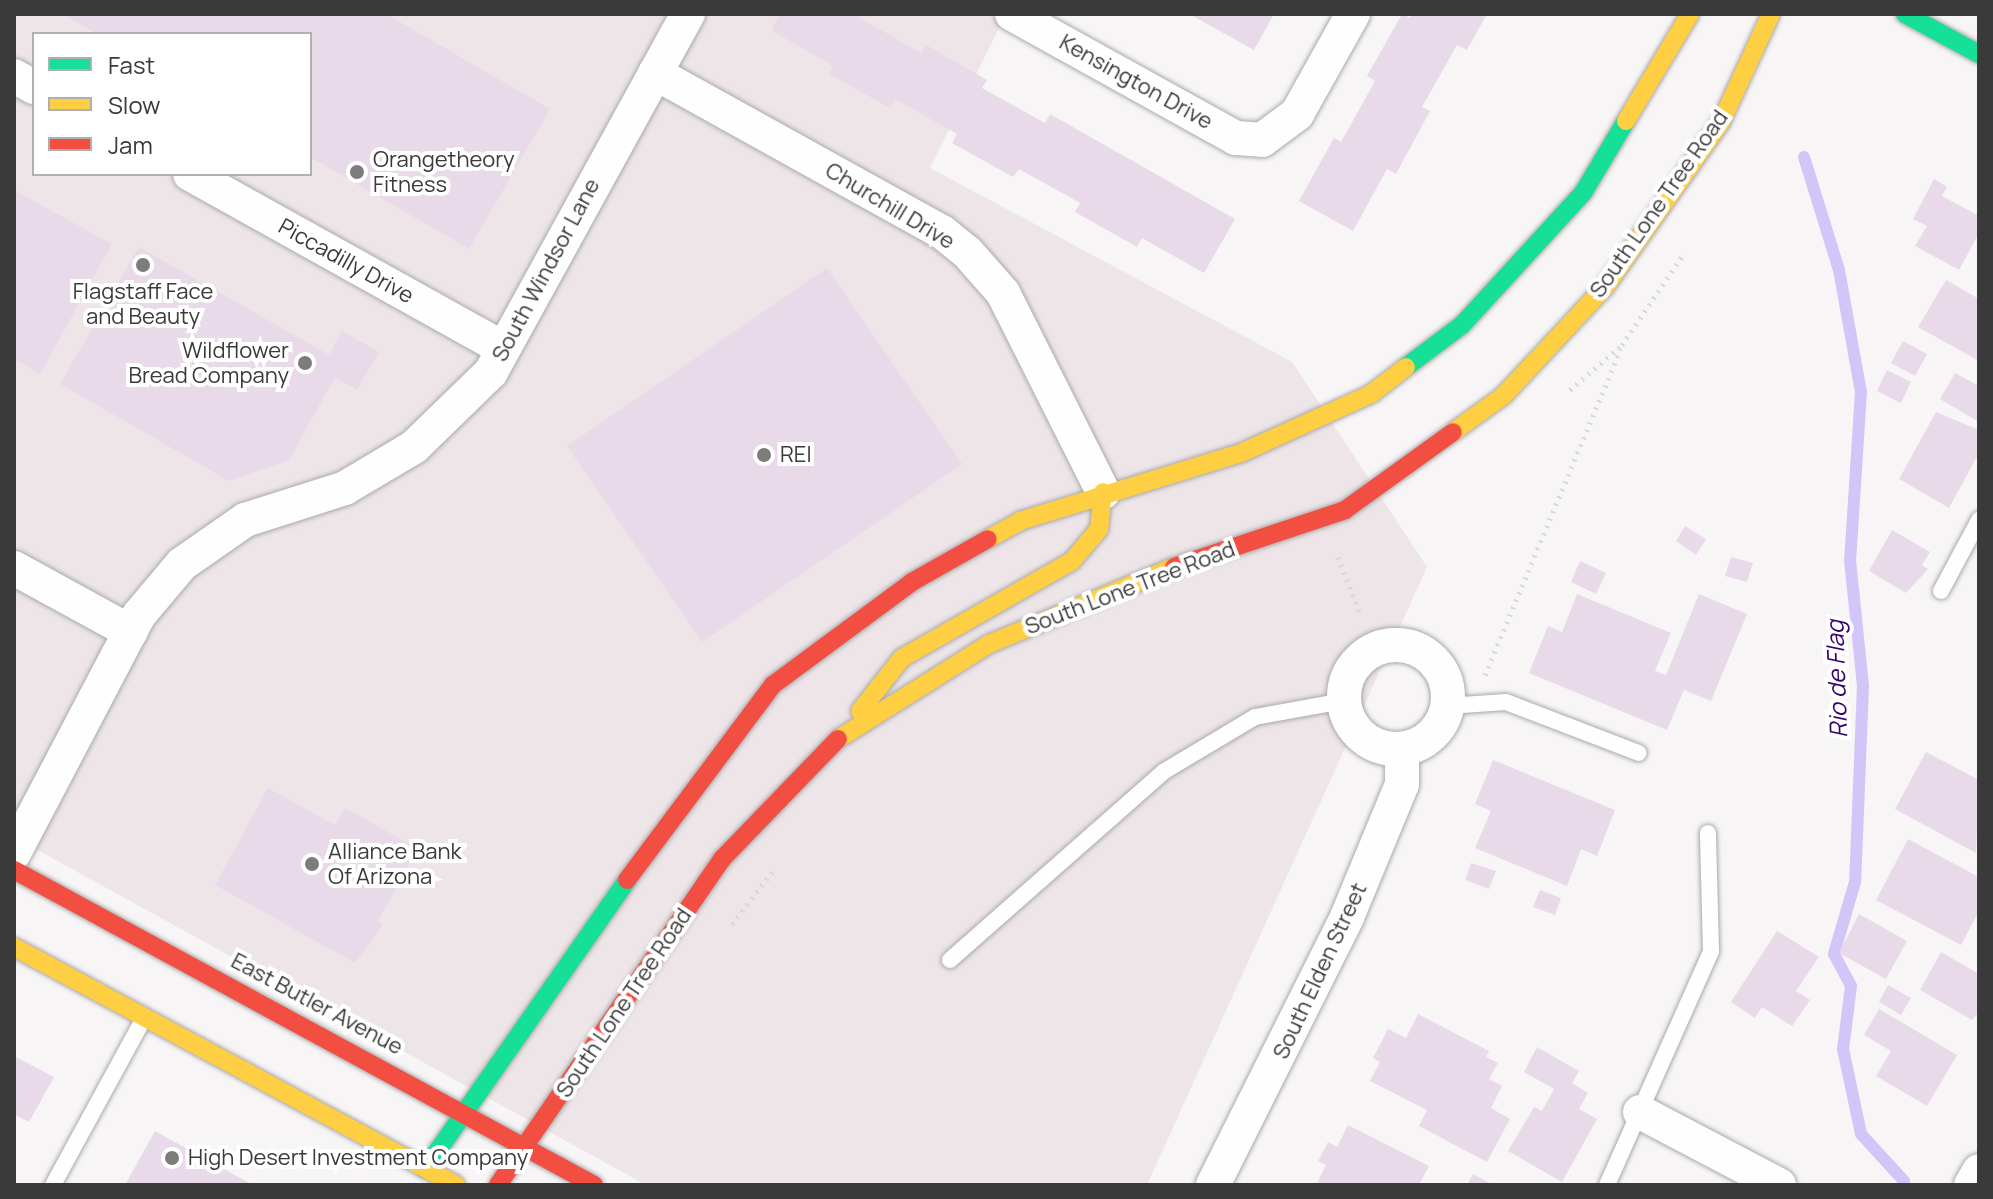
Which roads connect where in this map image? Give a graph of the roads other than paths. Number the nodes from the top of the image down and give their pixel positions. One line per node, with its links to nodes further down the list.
1 (688, 14): 8 (street, South Windsor Lane)
2 (1012, 14): 3 (street, Kensington Drive)
3 (1353, 14)
4 (1690, 14): 13 (main road)
5 (1771, 14): 20 (main road, South Lone Tree Road)
6 (1905, 14): 7 (main road)
7 (1979, 54)
8 (655, 73): 12 (street, South Windsor Lane); 13 (street, Churchill Drive)
9 (14, 76): 10 (street)
10 (32, 86)
11 (194, 176): 12 (street, Piccadilly Drive)
12 (503, 348): 17 (street, South Windsor Lane)
13 (1103, 492): 20 (main road); 29 (main road)
14 (1979, 520): 16 (lane)
15 (14, 568): 17 (street)
16 (1941, 591)
17 (131, 632): 24 (street, South Windsor Lane)
18 (1343, 701): 19 (street); 21 (street); 27 (lane)
19 (1447, 706): 21 (street); 22 (lane)
20 (844, 733): 31 (main road, South Lone Tree Road)
21 (1402, 749): 38 (street, South Elden Street)
22 (1639, 753)
23 (1708, 833): 30 (lane)
24 (14, 853)
25 (14, 870): 29 (main road, East Butler Avenue)
26 (14, 947): 28 (main road)
27 (950, 960)
28 (144, 1017): 33 (main road); 34 (lane)
29 (465, 1111): 31 (main road, East Butler Avenue); 33 (main road)
30 (1640, 1112): 39 (lane); 40 (street)
31 (526, 1146): 36 (main road, South Lone Tree Road); 37 (main road, East Butler Avenue)
32 (1979, 1171): 41 (street)
33 (424, 1177): 35 (main road)
34 (53, 1185)
35 (456, 1185)
36 (498, 1185)
37 (594, 1185)
38 (1213, 1185)
39 (1607, 1185)
40 (1779, 1185)
41 (1971, 1185)

